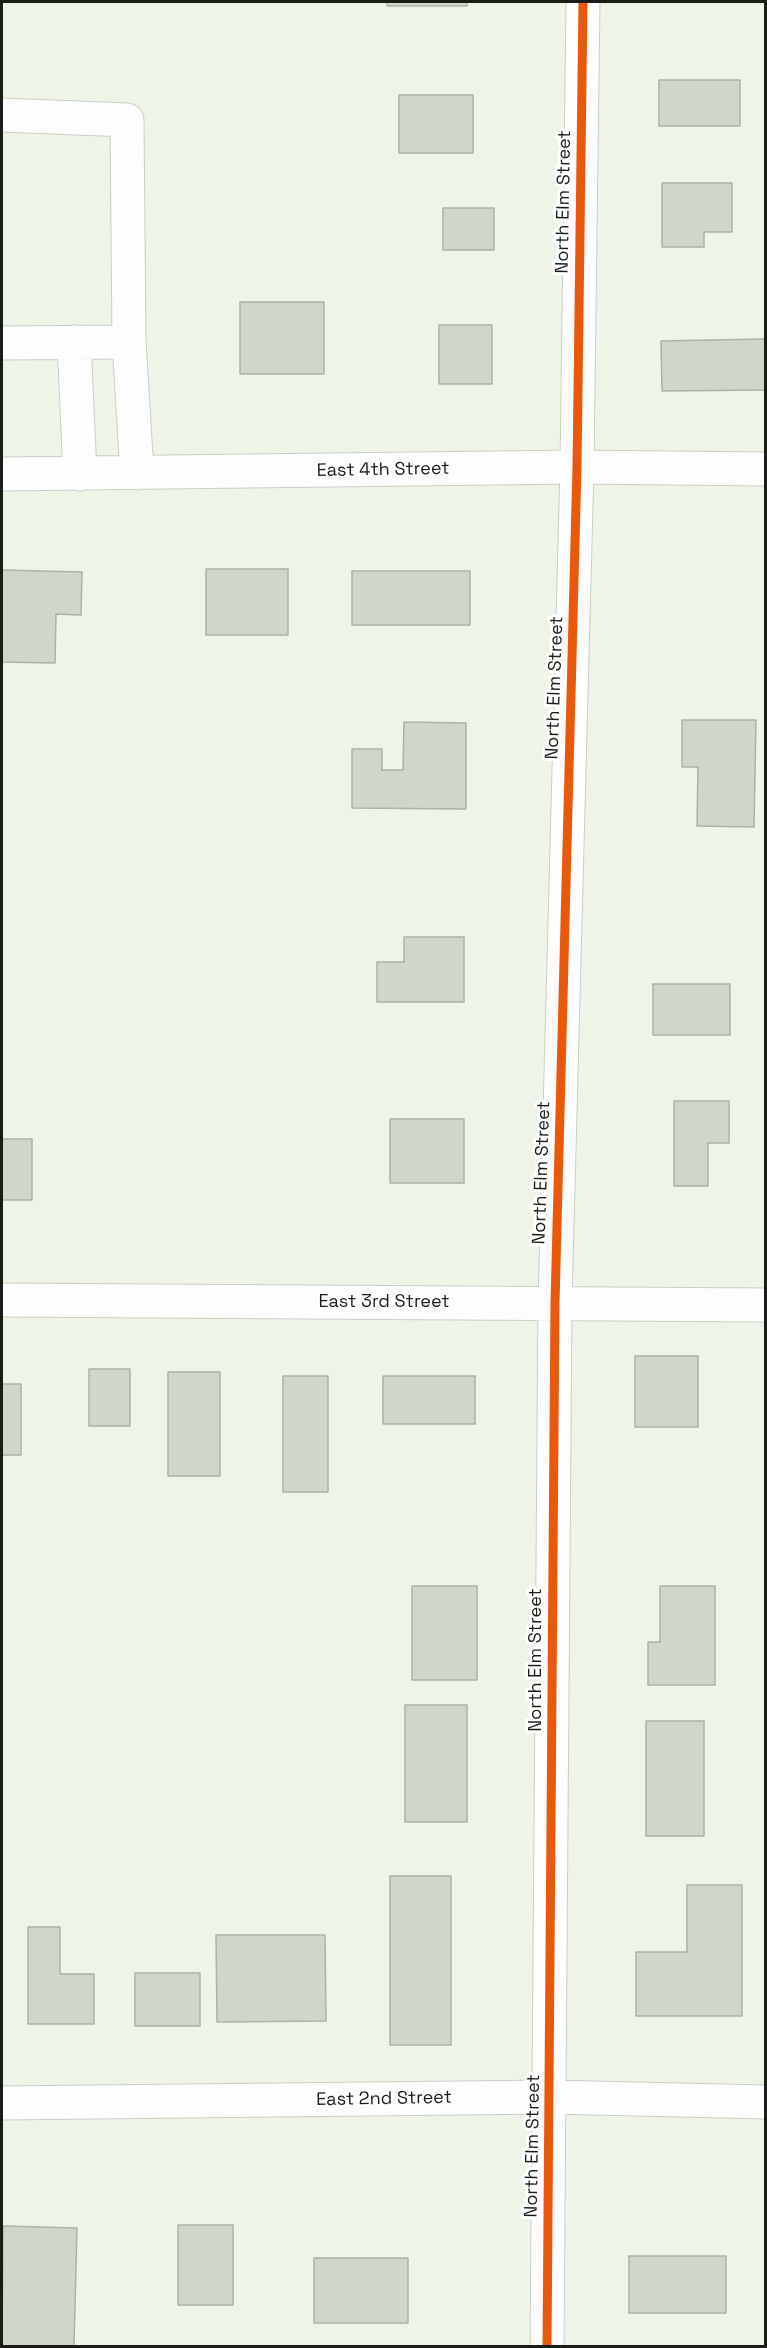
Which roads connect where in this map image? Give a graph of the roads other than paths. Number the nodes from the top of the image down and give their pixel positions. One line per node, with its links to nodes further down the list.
1 (583, 2): 6 (street, North Elm Street)
2 (2, 115): 4 (street)
3 (74, 342): 4 (street); 5 (street); 10 (street)
4 (129, 342): 8 (street)
5 (2, 343)
6 (577, 467): 7 (street, East 4th Street); 8 (street, East 4th Street); 12 (street, North Elm Street)
7 (765, 469)
8 (137, 473): 10 (street, East 4th Street)
9 (2, 474): 10 (street, East 4th Street)
10 (80, 474)
11 (2, 1300): 12 (street, East 3rd Street)
12 (555, 1302): 13 (street, East 3rd Street); 14 (street, North Elm Street)
13 (765, 1305)
14 (550, 2097): 15 (street, East 2nd Street); 16 (street, East 2nd Street); 17 (street, North Elm Street)
15 (765, 2102)
16 (2, 2103)
17 (547, 2346)

